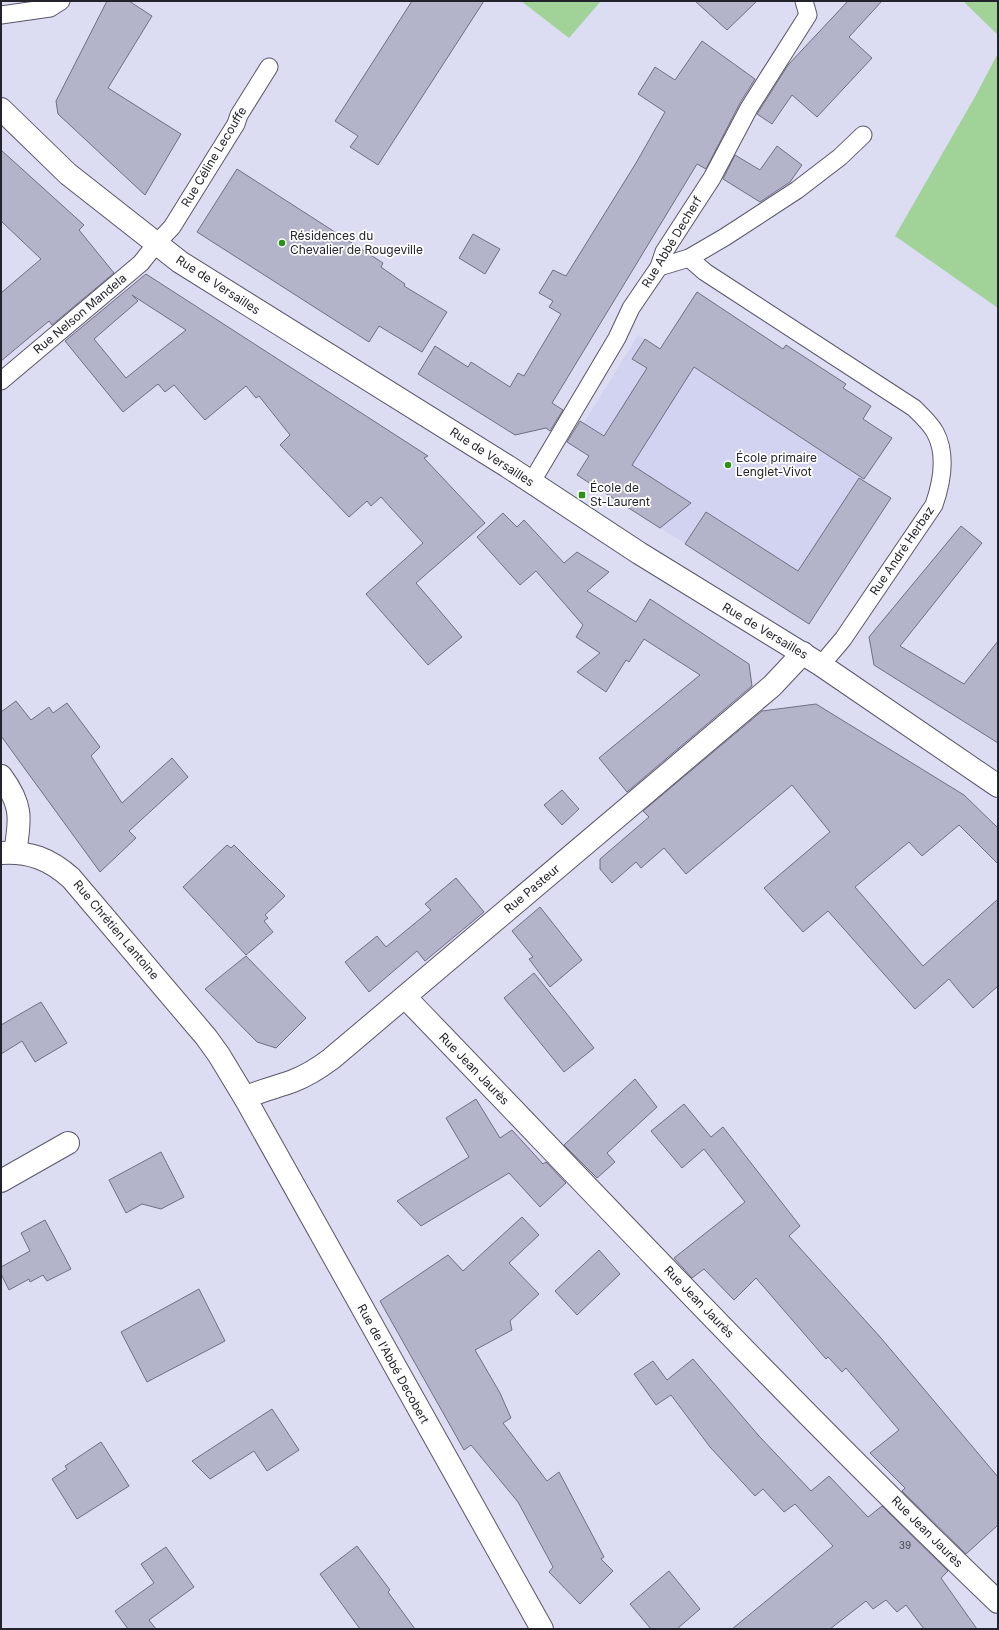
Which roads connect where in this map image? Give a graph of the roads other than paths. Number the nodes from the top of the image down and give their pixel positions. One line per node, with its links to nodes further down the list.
1 (61, 1): 3 (lane)
2 (804, 1): 9 (lane, Rue Abbé Decherf)
3 (1, 15)
4 (269, 67): 7 (lane, Rue Céline Lecouffe)
5 (1, 109): 7 (street, Rue de Versailles)
6 (863, 135): 8 (lane)
7 (156, 244): 10 (lane, Rue Nelson Mandela); 11 (street, Rue de Versailles)
8 (689, 258): 9 (lane); 13 (lane, Rue André Herbaz)
9 (659, 266): 11 (lane, Rue Abbé Decherf)
10 (1, 381)
11 (531, 482): 12 (street, Rue de Versailles)
12 (802, 654): 13 (street, Rue de Versailles); 17 (street, Rue Pasteur)
13 (821, 665): 15 (street, Rue de Versailles)
14 (1, 776): 16 (street, Rue Chrétien Lantoine)
15 (998, 786)
16 (8, 852): 18 (street, Rue Chrétien Lantoine)
17 (405, 997): 18 (street, Rue Pasteur); 21 (street, Rue Jean Jaurès)
18 (245, 1098): 22 (street, Rue de l'Abbé Decobert)
19 (68, 1143): 20 (street)
20 (1, 1181)
21 (998, 1602)
22 (542, 1629)

